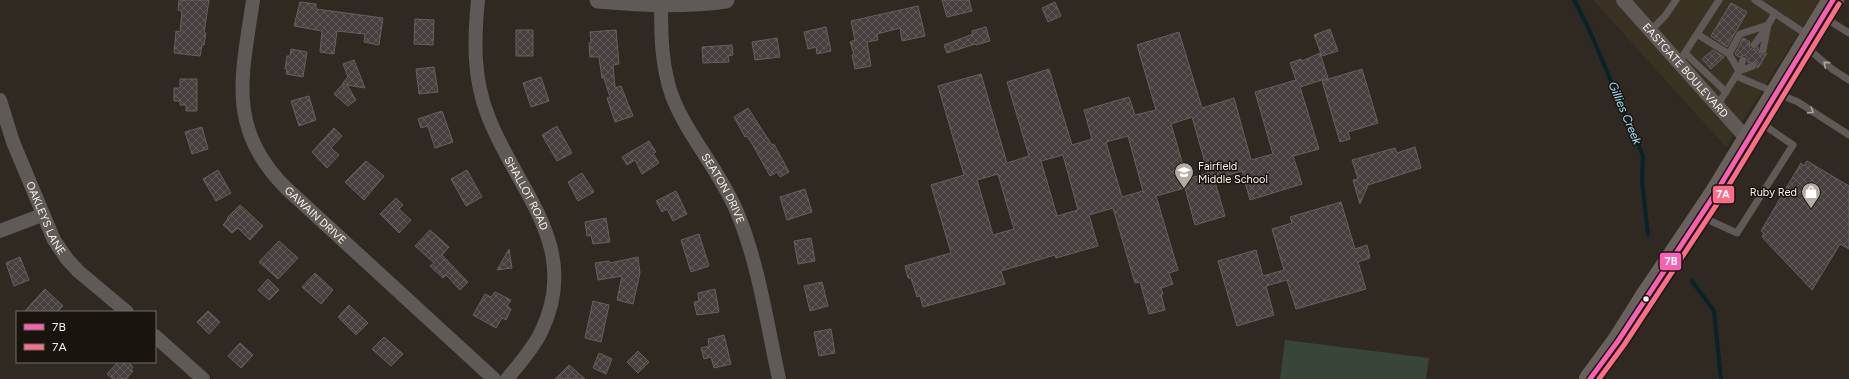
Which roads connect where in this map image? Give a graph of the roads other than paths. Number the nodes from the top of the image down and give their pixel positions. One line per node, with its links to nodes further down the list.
1 (253, 0): 38 (street, GAWAIN DRIVE)
2 (478, 0): 39 (street, SHALLOT ROAD)
3 (598, 0): 9 (street)
4 (726, 0): 9 (street)
5 (1623, 0): 13 (street, EASTGATE BOULEVARD)
6 (1676, 0): 13 (lane)
7 (1719, 0): 15 (lane)
8 (1755, 0): 11 (lane)
9 (661, 1): 40 (street, SEATON DRIVE)
10 (1828, 8): 14 (lane); 16 (main road)
11 (1775, 13): 12 (lane); 16 (lane)
12 (1768, 25): 17 (lane); 18 (lane); 19 (lane)
13 (1650, 30): 20 (street, EASTGATE BOULEVARD)
14 (1849, 33)
15 (1697, 34): 19 (lane); 20 (lane)
16 (1808, 42): 24 (lane, one-way to 16); 26 (main road)
17 (1754, 44)
18 (1763, 50)
19 (1729, 54): 23 (lane)
20 (1682, 57): 25 (lane); 28 (street, EASTGATE BOULEVARD)
21 (1744, 60): 23 (lane)
22 (1753, 66): 23 (lane)
23 (1738, 74): 25 (lane); 26 (lane)
24 (1849, 80)
25 (1726, 92): 28 (lane)
26 (1776, 94): 29 (main road); 30 (lane, one-way to 30)
27 (0, 100): 32 (street, OAKLEYS LANE)
28 (1717, 106): 31 (street, EASTGATE BOULEVARD)
29 (1759, 122): 31 (main road); 33 (lane)
30 (1849, 135)
31 (1748, 140): 33 (main road)
32 (42, 215): 34 (street); 35 (street, OAKLEYS LANE)
33 (1700, 217): 41 (main road)
34 (0, 231)
35 (127, 311)
36 (156, 337): 37 (street)
37 (203, 379)
38 (494, 379)
39 (507, 379)
40 (779, 379)
41 (1590, 379)

